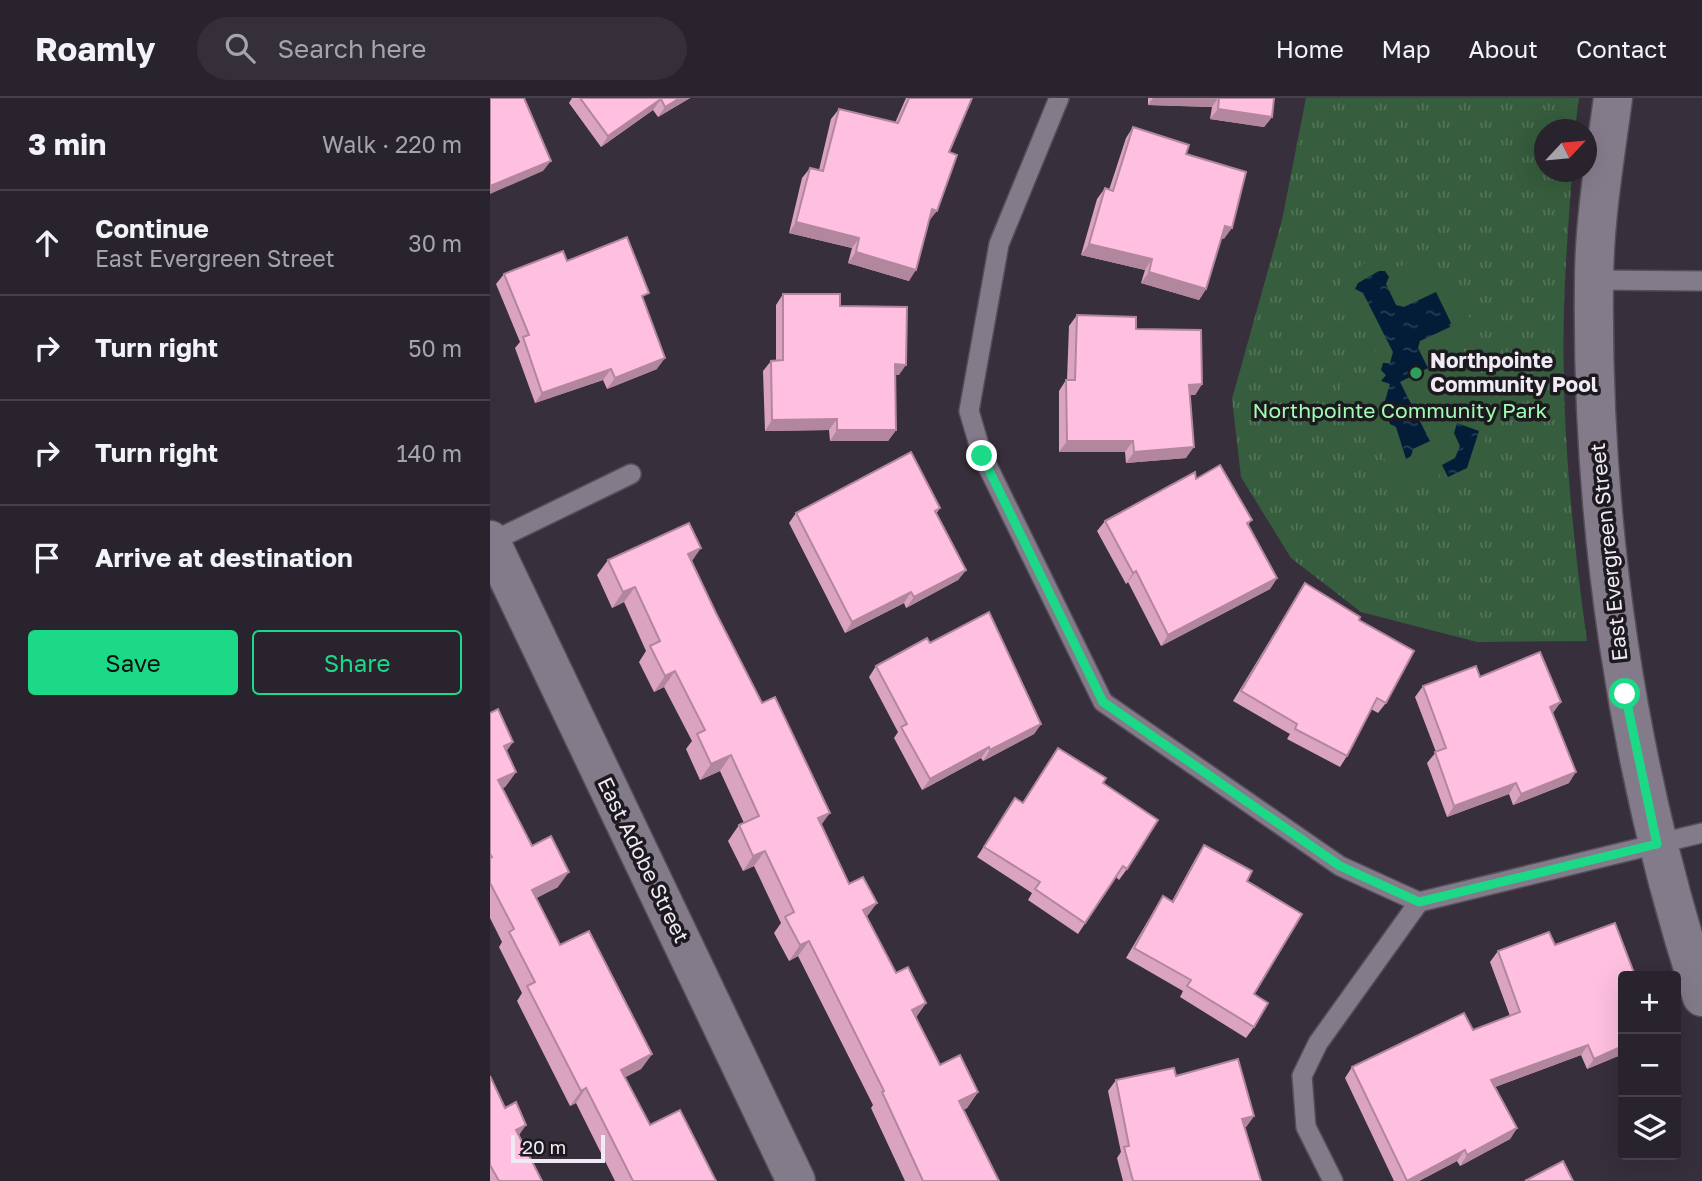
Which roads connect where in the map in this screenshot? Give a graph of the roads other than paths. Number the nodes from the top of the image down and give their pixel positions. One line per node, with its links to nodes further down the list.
1 (1059, 98): 9 (lane)
2 (1613, 98): 3 (street, East Evergreen Street)
3 (1594, 280): 4 (lane); 8 (street, East Evergreen Street)
4 (1702, 281)
5 (631, 474): 6 (lane)
6 (490, 541): 11 (street, East Adobe Street)
7 (1702, 833): 8 (lane)
8 (1657, 844): 9 (lane); 10 (street, East Evergreen Street)
9 (1419, 902): 12 (lane)
10 (1702, 997)
11 (796, 1181)
12 (1333, 1181)

